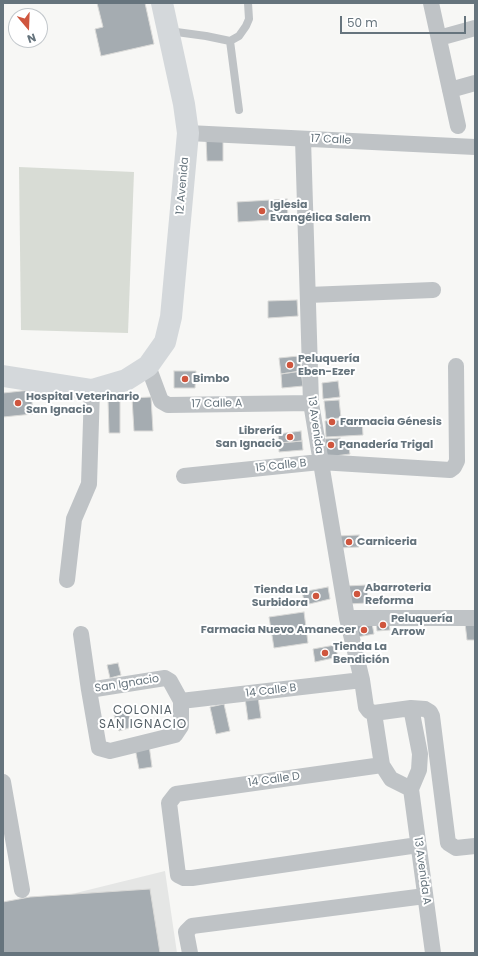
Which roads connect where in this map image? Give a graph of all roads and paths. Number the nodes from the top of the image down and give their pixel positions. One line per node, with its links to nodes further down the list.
1 (162, 3): 5 (main road, 12 Avenida)
2 (248, 3): 7 (lane)
3 (431, 3): 6 (street)
4 (475, 28): 6 (street)
5 (168, 31): 7 (lane); 12 (main road, 12 Avenida)
6 (439, 38): 9 (street)
7 (230, 41): 10 (lane)
8 (475, 82): 9 (street)
9 (450, 90): 11 (street)
10 (240, 110)
11 (458, 126)
12 (188, 133): 13 (street, 17 Calle); 17 (main road, 12 Avenida)
13 (303, 139): 14 (street, 17 Calle); 16 (street, 13 Avenida)
14 (475, 147)
15 (433, 290): 16 (street)
16 (308, 295): 21 (street, 13 Avenida)
17 (148, 366): 20 (main road); 21 (street, 17 Calle A)
18 (456, 366): 22 (street, 15 Calle B)
19 (3, 376): 20 (main road)
20 (92, 390): 24 (street)
21 (311, 403): 22 (street, 13 Avenida)
22 (320, 462): 23 (street, 15 Calle B); 25 (street, 13 Avenida)
23 (184, 476)
24 (67, 580)
25 (347, 618): 26 (street); 28 (street, 13 Avenida)
26 (475, 618)
27 (81, 634): 29 (street)
28 (362, 680): 30 (street, 14 Calle B); 32 (street, 13 Avenida)
29 (89, 690): 30 (street, San Ignacio); 30 (street, San Ignacio)
30 (181, 702)
31 (418, 708): 32 (street); 35 (street); 37 (street)
32 (370, 710): 33 (street)
33 (382, 765): 35 (street); 36 (street, 14 Calle D)
34 (3, 782): 38 (street)
35 (411, 788): 36 (street, 13 Avenida A)
36 (418, 845): 39 (street, 13 Avenida A)
37 (475, 846)
38 (22, 890)
39 (425, 896): 40 (street); 41 (street, 13 Avenida A)
40 (190, 953)
41 (433, 953)

